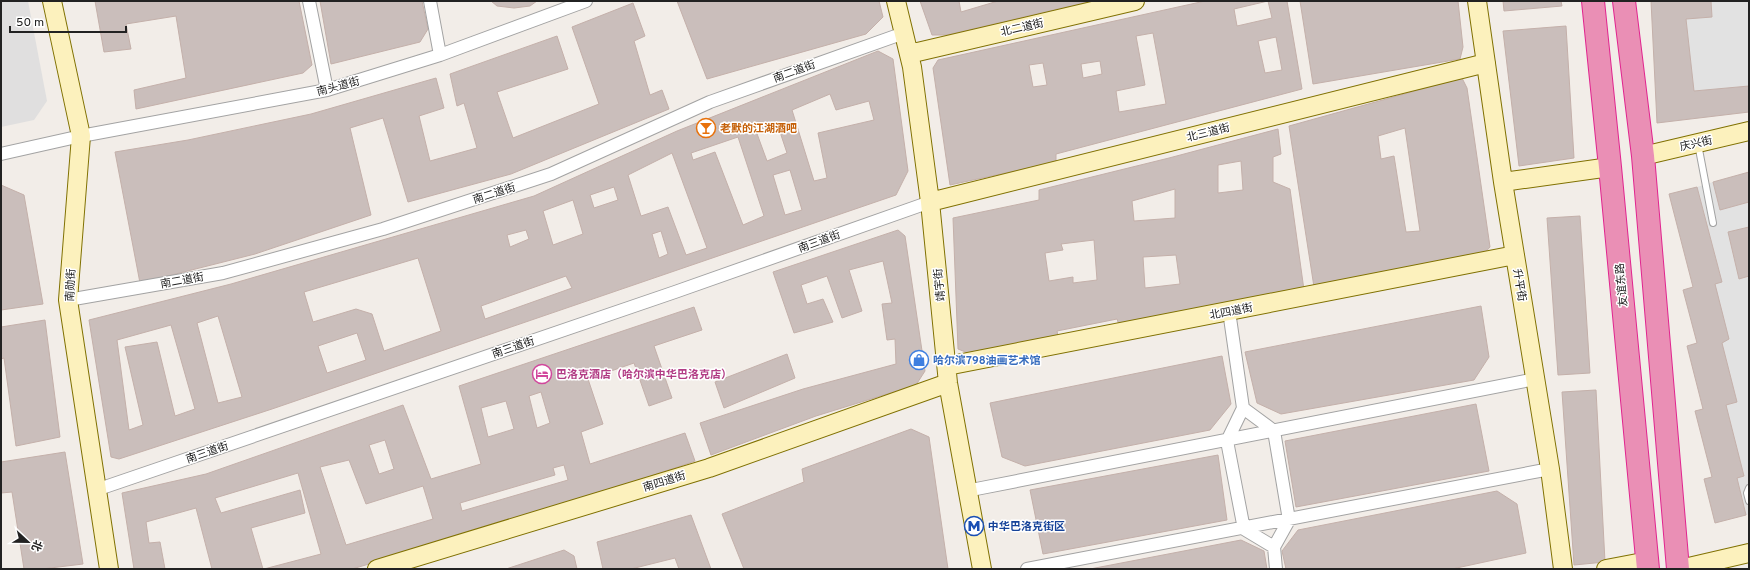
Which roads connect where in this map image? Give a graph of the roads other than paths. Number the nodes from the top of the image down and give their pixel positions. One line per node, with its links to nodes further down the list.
1 (52, 1): 16 (street, 南勋街)
2 (309, 1): 14 (street)
3 (430, 1): 12 (street)
4 (586, 1): 12 (street, 南头道街)
5 (896, 1): 10 (street, 靖宇街)
6 (1136, 1): 11 (street, 北二道街)
7 (1477, 1): 13 (street, 升平街)
8 (1593, 1): 20 (highway, 友谊东路)
9 (1624, 1): 19 (highway)
10 (904, 33): 11 (street, 靖宇街); 25 (street, 南二道街)
11 (909, 54): 22 (street, 靖宇街)
12 (440, 55): 14 (street, 南头道街)
13 (1486, 63): 21 (street, 升平街); 22 (street, 北三道街)
14 (327, 90): 16 (street, 南头道街)
15 (1749, 131): 17 (street, 庆兴街)
16 (81, 136): 18 (street, 南头道街); 25 (street, 南勋街)
17 (1697, 143): 19 (street, 庆兴街); 23 (lane)
18 (1, 154)
19 (1643, 156): 50 (highway)
20 (1610, 167): 21 (street); 41 (highway, 友谊东路)
21 (1503, 182): 24 (street, 升平街)
22 (930, 202): 27 (street, 靖宇街); 34 (street, 南三道街)
23 (1712, 223)
24 (1515, 255): 26 (street, 北四道街); 28 (street, 升平街)
25 (68, 300): 34 (street, 南勋街)
26 (1228, 311): 27 (street, 北四道街); 29 (street)
27 (948, 374): 35 (street, 靖宇街); 44 (street, 南四道街)
28 (1535, 379): 30 (street); 32 (street, 升平街)
29 (1243, 408): 30 (street); 31 (street)
30 (1274, 431): 31 (street); 37 (street)
31 (1227, 441): 35 (street); 38 (street)
32 (1550, 469): 37 (street); 48 (street, 升平街)
33 (1749, 488): 36 (lane)
34 (96, 490): 43 (street, 南勋街)
35 (968, 491): 45 (street, 靖宇街)
36 (1749, 501)
37 (1289, 520): 38 (street); 39 (street)
38 (1244, 529): 39 (street); 46 (street)
39 (1274, 547): 47 (street)
40 (1749, 553): 42 (street)
41 (1648, 565): 49 (street)
42 (1708, 566): 50 (street)
43 (109, 569)
44 (377, 569)
45 (982, 569)
46 (1026, 569)
47 (1276, 569)
48 (1563, 569)
49 (1606, 569)
50 (1679, 569)

